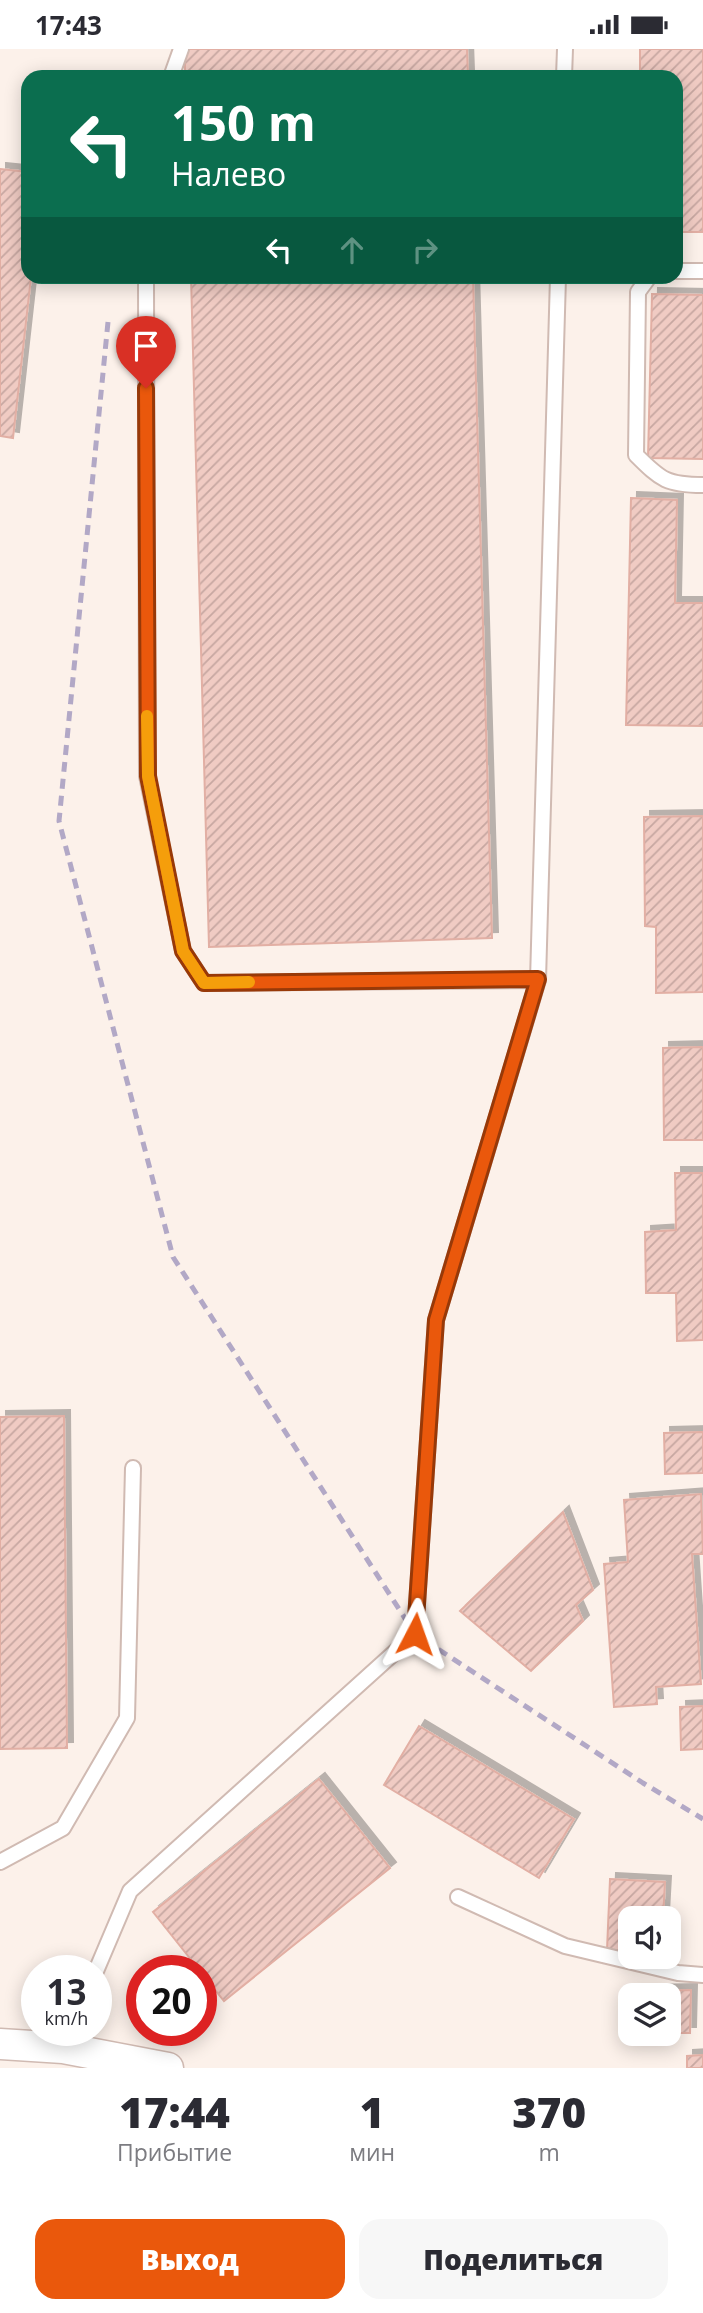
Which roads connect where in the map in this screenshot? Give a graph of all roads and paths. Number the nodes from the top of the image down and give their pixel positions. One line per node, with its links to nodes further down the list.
1 (181, 49): 3 (lane)
2 (565, 49): 4 (lane)
3 (174, 70)
4 (564, 70)
5 (683, 271): 6 (lane)
6 (703, 271)
7 (146, 284): 11 (lane)
8 (558, 284): 11 (lane)
9 (644, 284): 10 (lane)
10 (703, 485)
11 (538, 979): 15 (lane)
12 (133, 1468): 13 (lane)
13 (0, 1862)
14 (458, 1897): 16 (lane)
15 (103, 1955)
16 (703, 1975)
17 (21, 2042): 18 (street)
18 (0, 2044)
19 (91, 2046): 20 (street)
20 (168, 2068)

